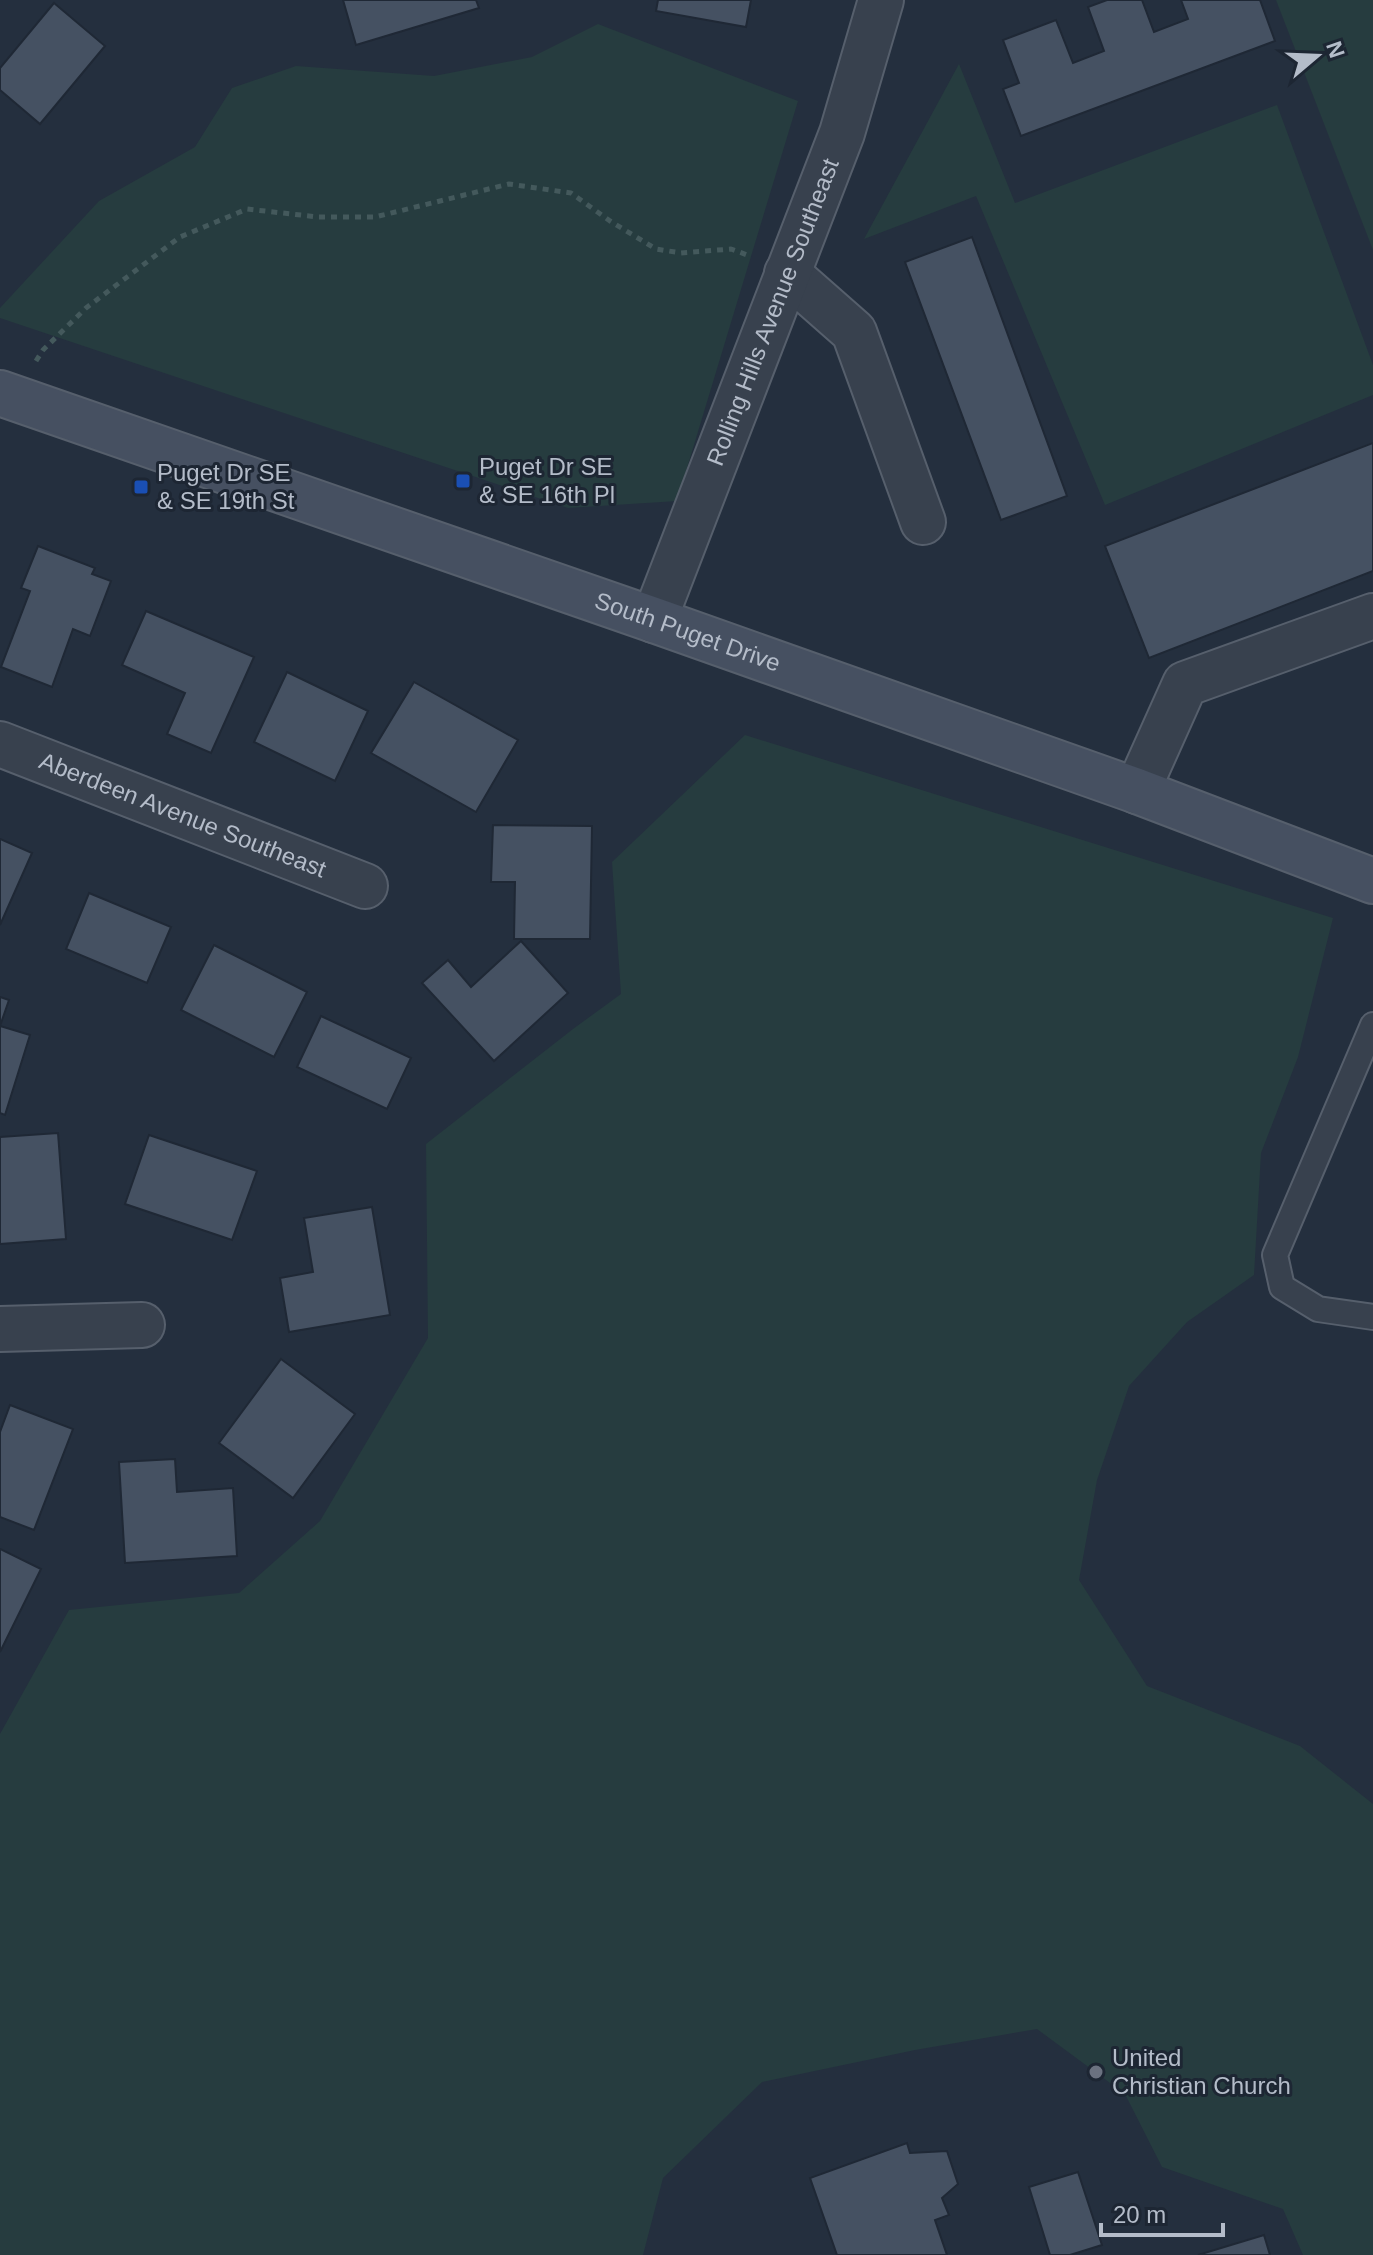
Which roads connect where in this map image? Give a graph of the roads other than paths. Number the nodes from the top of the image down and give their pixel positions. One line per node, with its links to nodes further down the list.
1 (881, 0): 2 (street, Rolling Hills Avenue Southeast)
2 (787, 273): 4 (street); 6 (street, Rolling Hills Avenue Southeast)
3 (3, 404): 6 (street, South Puget Drive)
4 (923, 522)
5 (1373, 616): 8 (street)
6 (654, 620): 8 (street, South Puget Drive)
7 (0, 744): 10 (street, Aberdeen Avenue Southeast)
8 (1137, 791): 9 (street, South Puget Drive)
9 (1373, 881)
10 (365, 886)
11 (1373, 1025): 12 (lane)
12 (1373, 1317)
13 (142, 1325): 14 (street)
14 (0, 1329)

